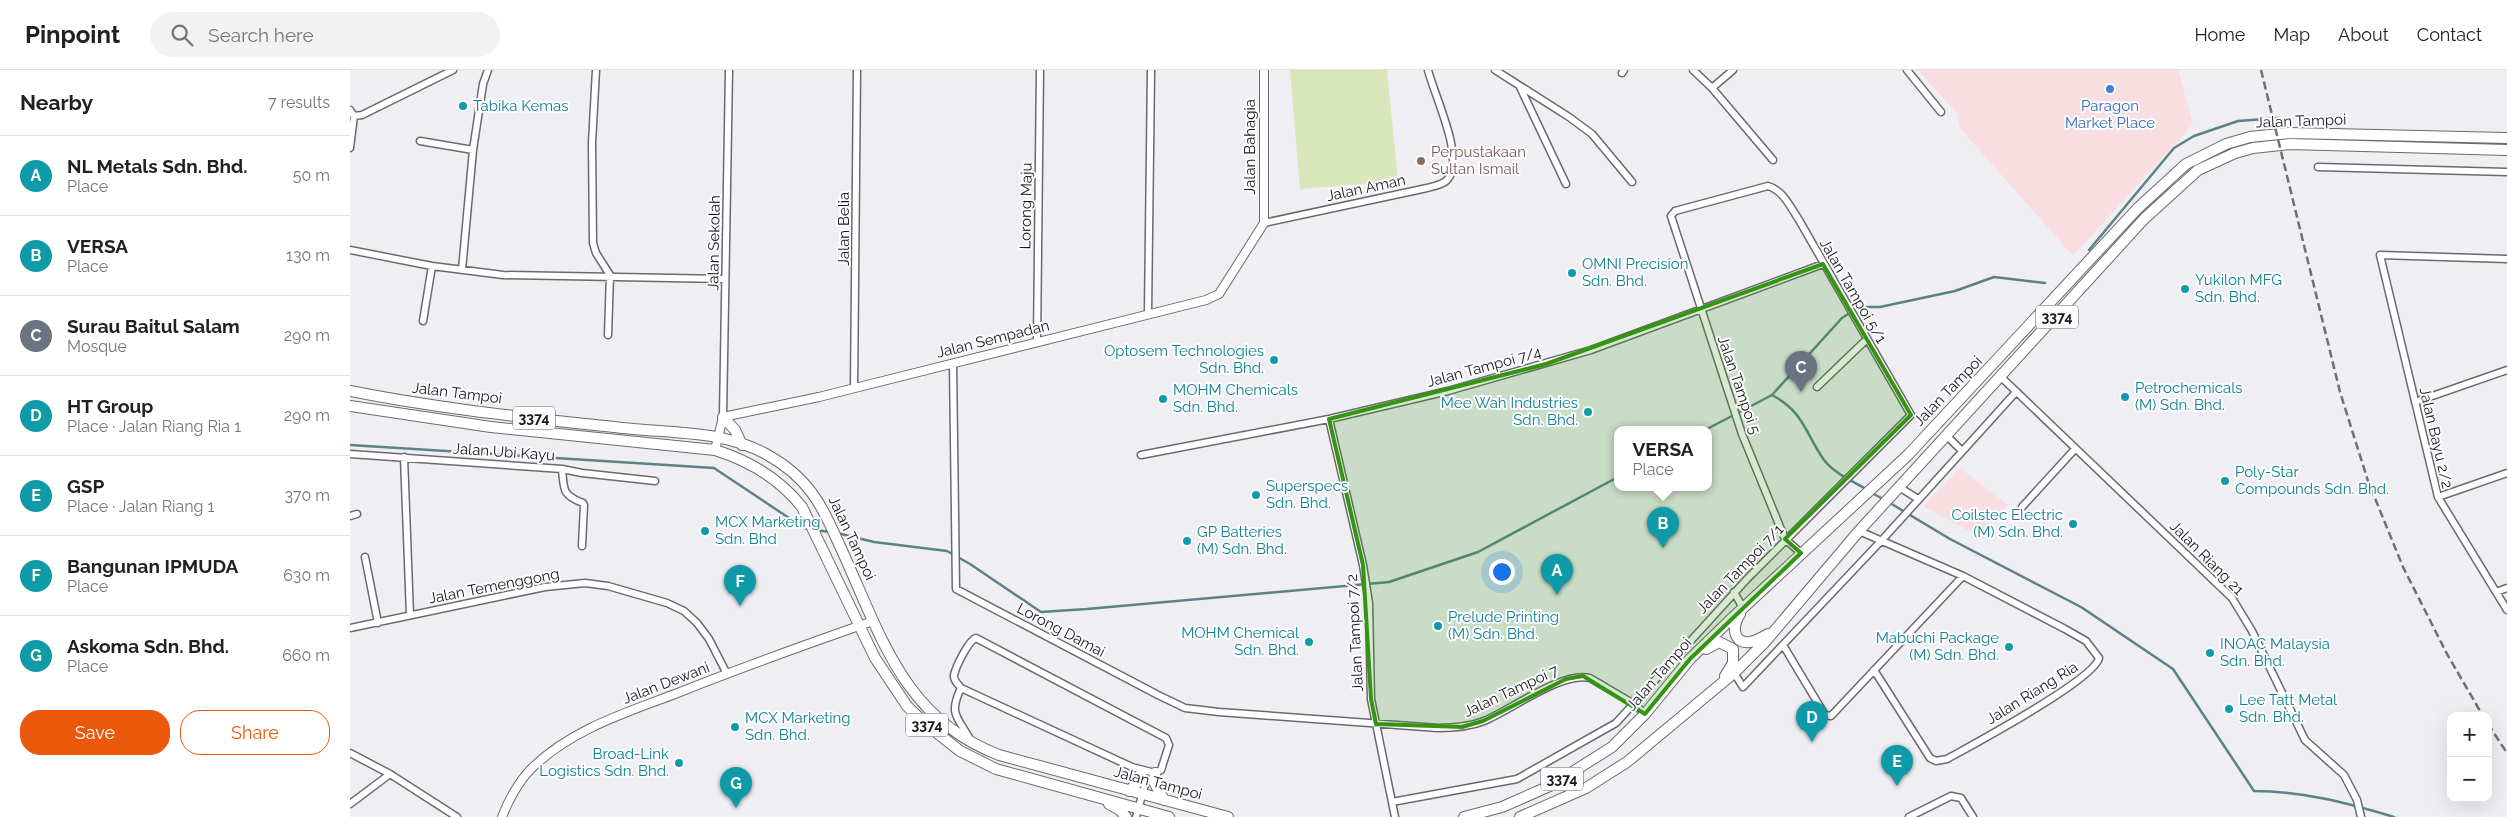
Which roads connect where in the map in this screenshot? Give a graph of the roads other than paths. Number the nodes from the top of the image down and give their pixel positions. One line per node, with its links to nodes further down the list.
1 (453, 70): 17 (street)
2 (488, 70): 21 (street)
3 (596, 70): 35 (street)
4 (729, 70): 36 (street, Jalan Sekolah)
5 (857, 70): 46 (street, Jalan Belia)
6 (1040, 70): 42 (street, Lorong Maju)
7 (1151, 70): 38 (street)
8 (1264, 70): 29 (street, Jalan Bahagia)
9 (1428, 70): 29 (street, Jalan Aman)
10 (1495, 70): 14 (street)
11 (1693, 70): 15 (street)
12 (1733, 70): 15 (street)
13 (1907, 70): 16 (street)
14 (1520, 86): 26 (street); 27 (street)
15 (1712, 88): 23 (street)
16 (1941, 112)
17 (352, 113): 20 (street)
18 (2507, 138): 77 (main road, Jalan Tampoi / 3374)
19 (420, 141): 21 (street)
20 (350, 148)
21 (473, 150): 34 (street)
22 (2507, 150): 45 (main road, Jalan Tampoi / 3374)
23 (1773, 160)
24 (2318, 167): 25 (street)
25 (2507, 172)
26 (1632, 182)
27 (1566, 184)
28 (1768, 186): 32 (street, Jalan Tampoi 5/1); 37 (street, Jalan Tampoi 5)
29 (1264, 223): 38 (street, Jalan Sempadan)
30 (350, 250): 33 (street)
31 (2507, 259): 50 (street, Jalan Bayu 2/2)
32 (1823, 264): 37 (street, Jalan Tampoi 7/4); 41 (street, Jalan Tampoi 5/1)
33 (432, 266): 34 (street); 39 (street)
34 (462, 270): 35 (street)
35 (610, 275): 36 (street); 40 (street)
36 (725, 279): 53 (street, Jalan Sekolah)
37 (1700, 310): 54 (street, Jalan Tampoi 7/4); 74 (street, Jalan Tampoi 5)
38 (1148, 313): 42 (street, Jalan Sempadan)
39 (423, 321)
40 (608, 335)
41 (1866, 337): 47 (street); 52 (street, Jalan Tampoi 5/1)
42 (1037, 342): 43 (street, Jalan Sempadan)
43 (953, 364): 46 (street, Jalan Sempadan); 100 (street, Lorong Damai)
44 (2507, 370): 50 (street)
45 (2001, 377): 49 (street, Jalan Riang 21); 55 (main road, Jalan Tampoi / 3374)
46 (854, 388): 53 (street, Jalan Sempadan)
47 (1817, 388)
48 (350, 391): 56 (main road, Jalan Tampoi / 3374)
49 (2016, 392): 58 (street, Jalan Riang 21); 60 (street)
50 (2415, 402): 68 (street, Jalan Bayu 2/2)
51 (350, 406): 59 (main road, Jalan Tampoi / 3374)
52 (1910, 415): 74 (street, Jalan Tampoi 7/1)
53 (723, 417): 56 (street); 57 (main road)
54 (1329, 419): 62 (street, Jalan Tampoi 7/4); 100 (street, Jalan Tampoi 7/2)
55 (1947, 436): 60 (street); 67 (main road, Jalan Tampoi / 3374)
56 (718, 437): 57 (main road, Jalan Tampoi / 3374); 59 (street)
57 (742, 444): 86 (main road, Jalan Tampoi / 3374)
58 (2075, 449): 70 (street); 114 (street, Jalan Riang 21)
59 (715, 450): 88 (main road, Jalan Tampoi / 3374)
60 (1962, 451): 69 (street)
61 (350, 454): 63 (street, Jalan Ubi Kayu)
62 (1141, 455)
63 (404, 457): 64 (street, Jalan Ubi Kayu); 85 (street)
64 (562, 469): 66 (street, Jalan Ubi Kayu); 76 (street)
65 (2507, 473): 68 (street)
66 (655, 481)
67 (1899, 488): 69 (street); 73 (main road, Jalan Tampoi / 3374)
68 (2438, 497): 82 (street, Jalan Bayu 2/2)
69 (1918, 500): 75 (street)
70 (2022, 507)
71 (357, 514): 72 (street)
72 (350, 516)
73 (1859, 531): 75 (street, Jalan Riang Ria); 90 (main road, Jalan Tampoi / 3374)
74 (1785, 539): 77 (street, Jalan Tampoi 5); 81 (street, Jalan Tampoi 7/1)
75 (1882, 540): 79 (street, Jalan Riang Ria); 91 (street)
76 (582, 546)
77 (1801, 553): 83 (main road, Jalan Tampoi / 3374)
78 (365, 557): 87 (street)
79 (1963, 576): 93 (street); 93 (street, Jalan Riang Ria)
80 (2507, 588): 82 (street)
81 (1734, 592): 83 (street); 98 (street, Jalan Tampoi 7/1)
82 (2496, 592): 84 (street, Jalan Bayu 2/2)
83 (1745, 606): 90 (main road); 92 (main road, Jalan Tampoi / 3374)
84 (2507, 610)
85 (410, 615): 87 (street, Jalan Temenggong); 95 (street, Jalan Temenggong)
86 (874, 621): 88 (street, Jalan Dewani); 101 (main road, Jalan Tampoi / 3374)
87 (378, 623): 89 (street, Jalan Temenggong)
88 (860, 625): 95 (street, Jalan Dewani); 109 (main road, Jalan Tampoi / 3374)
89 (350, 628)
90 (1774, 631): 94 (main road, Jalan Tampoi / 3374)
91 (1783, 645): 93 (street); 94 (street)
92 (1690, 659): 97 (main road); 99 (main road, Jalan Tampoi / 3374)
93 (1874, 670)
94 (1734, 673): 97 (main road, Jalan Tampoi / 3374)
95 (727, 674): 116 (street, Jalan Dewani)
96 (961, 688): 101 (street); 103 (street); 105 (street)
97 (1716, 689): 122 (main road, Jalan Tampoi / 3374)
98 (1634, 704): 99 (street, Jalan Tampoi 7); 100 (street, Jalan Tampoi 7); 111 (street, Jalan Tampoi 7/1)
99 (1645, 714): 121 (main road, Jalan Tampoi / 3374)
100 (1376, 724): 111 (street, Jalan Tampoi 7/2)
101 (972, 742): 107 (main road, Jalan Tampoi / 3374)
102 (350, 753): 106 (street)
103 (1132, 767): 104 (street); 105 (street)
104 (1141, 773): 107 (main road); 108 (street)
105 (1155, 773): 110 (main road)
106 (390, 774): 112 (street); 115 (street)
107 (1129, 790): 108 (main road, Jalan Tampoi / 3374)
108 (1142, 794): 110 (main road, Jalan Tampoi / 3374); 113 (street)
109 (1099, 798): 113 (main road, Jalan Tampoi / 3374); 117 (main road)
110 (1164, 800): 119 (main road, Jalan Tampoi / 3374)
111 (1392, 802): 120 (street, Jalan Tampoi 7/2)
112 (350, 804)
113 (1137, 813): 118 (main road, Jalan Tampoi / 3374)
114 (2359, 815)
115 (457, 817)
116 (502, 817)
117 (1126, 817)
118 (1164, 817)
119 (1228, 817)
120 (1395, 817)
121 (1464, 817)
122 (1520, 817)
123 (1909, 817): 124 (street)
124 (1973, 817)

